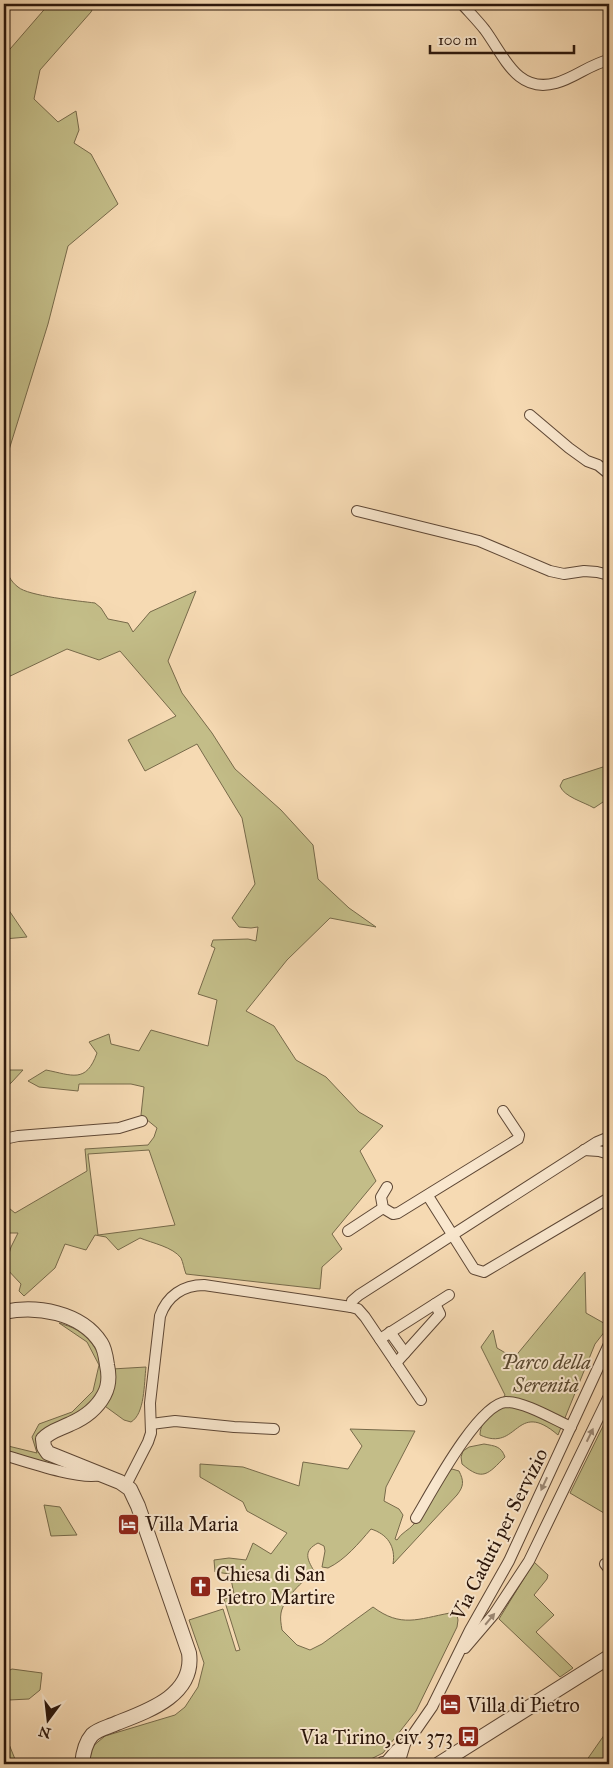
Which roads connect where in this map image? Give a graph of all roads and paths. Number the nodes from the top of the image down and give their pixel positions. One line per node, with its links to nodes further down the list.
1 (462, 4): 2 (street)
2 (609, 60)
3 (530, 415): 4 (street)
4 (609, 474)
5 (357, 511): 6 (street)
6 (609, 575)
7 (503, 1111): 14 (street)
8 (142, 1121): 10 (street)
9 (609, 1137): 11 (street)
10 (4, 1139)
11 (584, 1150): 12 (street); 18 (street)
12 (609, 1154)
13 (387, 1187): 16 (street)
14 (428, 1196): 16 (street); 18 (street)
15 (607, 1198): 18 (street)
16 (383, 1208): 17 (street)
17 (348, 1231)
18 (453, 1235): 21 (street)
19 (449, 1296): 20 (street)
20 (435, 1304): 23 (street); 26 (street)
21 (351, 1307): 24 (street); 30 (street)
22 (4, 1312): 34 (street)
23 (390, 1332): 24 (street); 26 (street)
24 (380, 1339): 27 (street)
25 (609, 1344): 31 (street, Via Caduti per Servizio)
26 (405, 1353): 27 (street)
27 (396, 1363): 29 (street)
28 (609, 1396): 37 (street, Via Caduti per Servizio, one-way to 28)
29 (421, 1400)
30 (151, 1424): 32 (street); 35 (street)
31 (571, 1427): 36 (street); 37 (street, Via Caduti per Servizio, one-way to 37)
32 (274, 1429)
33 (4, 1455): 34 (street)
34 (102, 1474): 35 (street)
35 (126, 1485): 40 (street)
36 (416, 1518)
37 (458, 1656): 39 (street, Via Caduti per Servizio)
38 (609, 1657): 44 (street)
39 (405, 1743): 41 (street, Via Caduti per Servizio); 43 (street, Via Caduti per Servizio)
40 (82, 1764)
41 (384, 1764): 42 (street)
42 (391, 1764)
43 (399, 1764)
44 (439, 1764)

